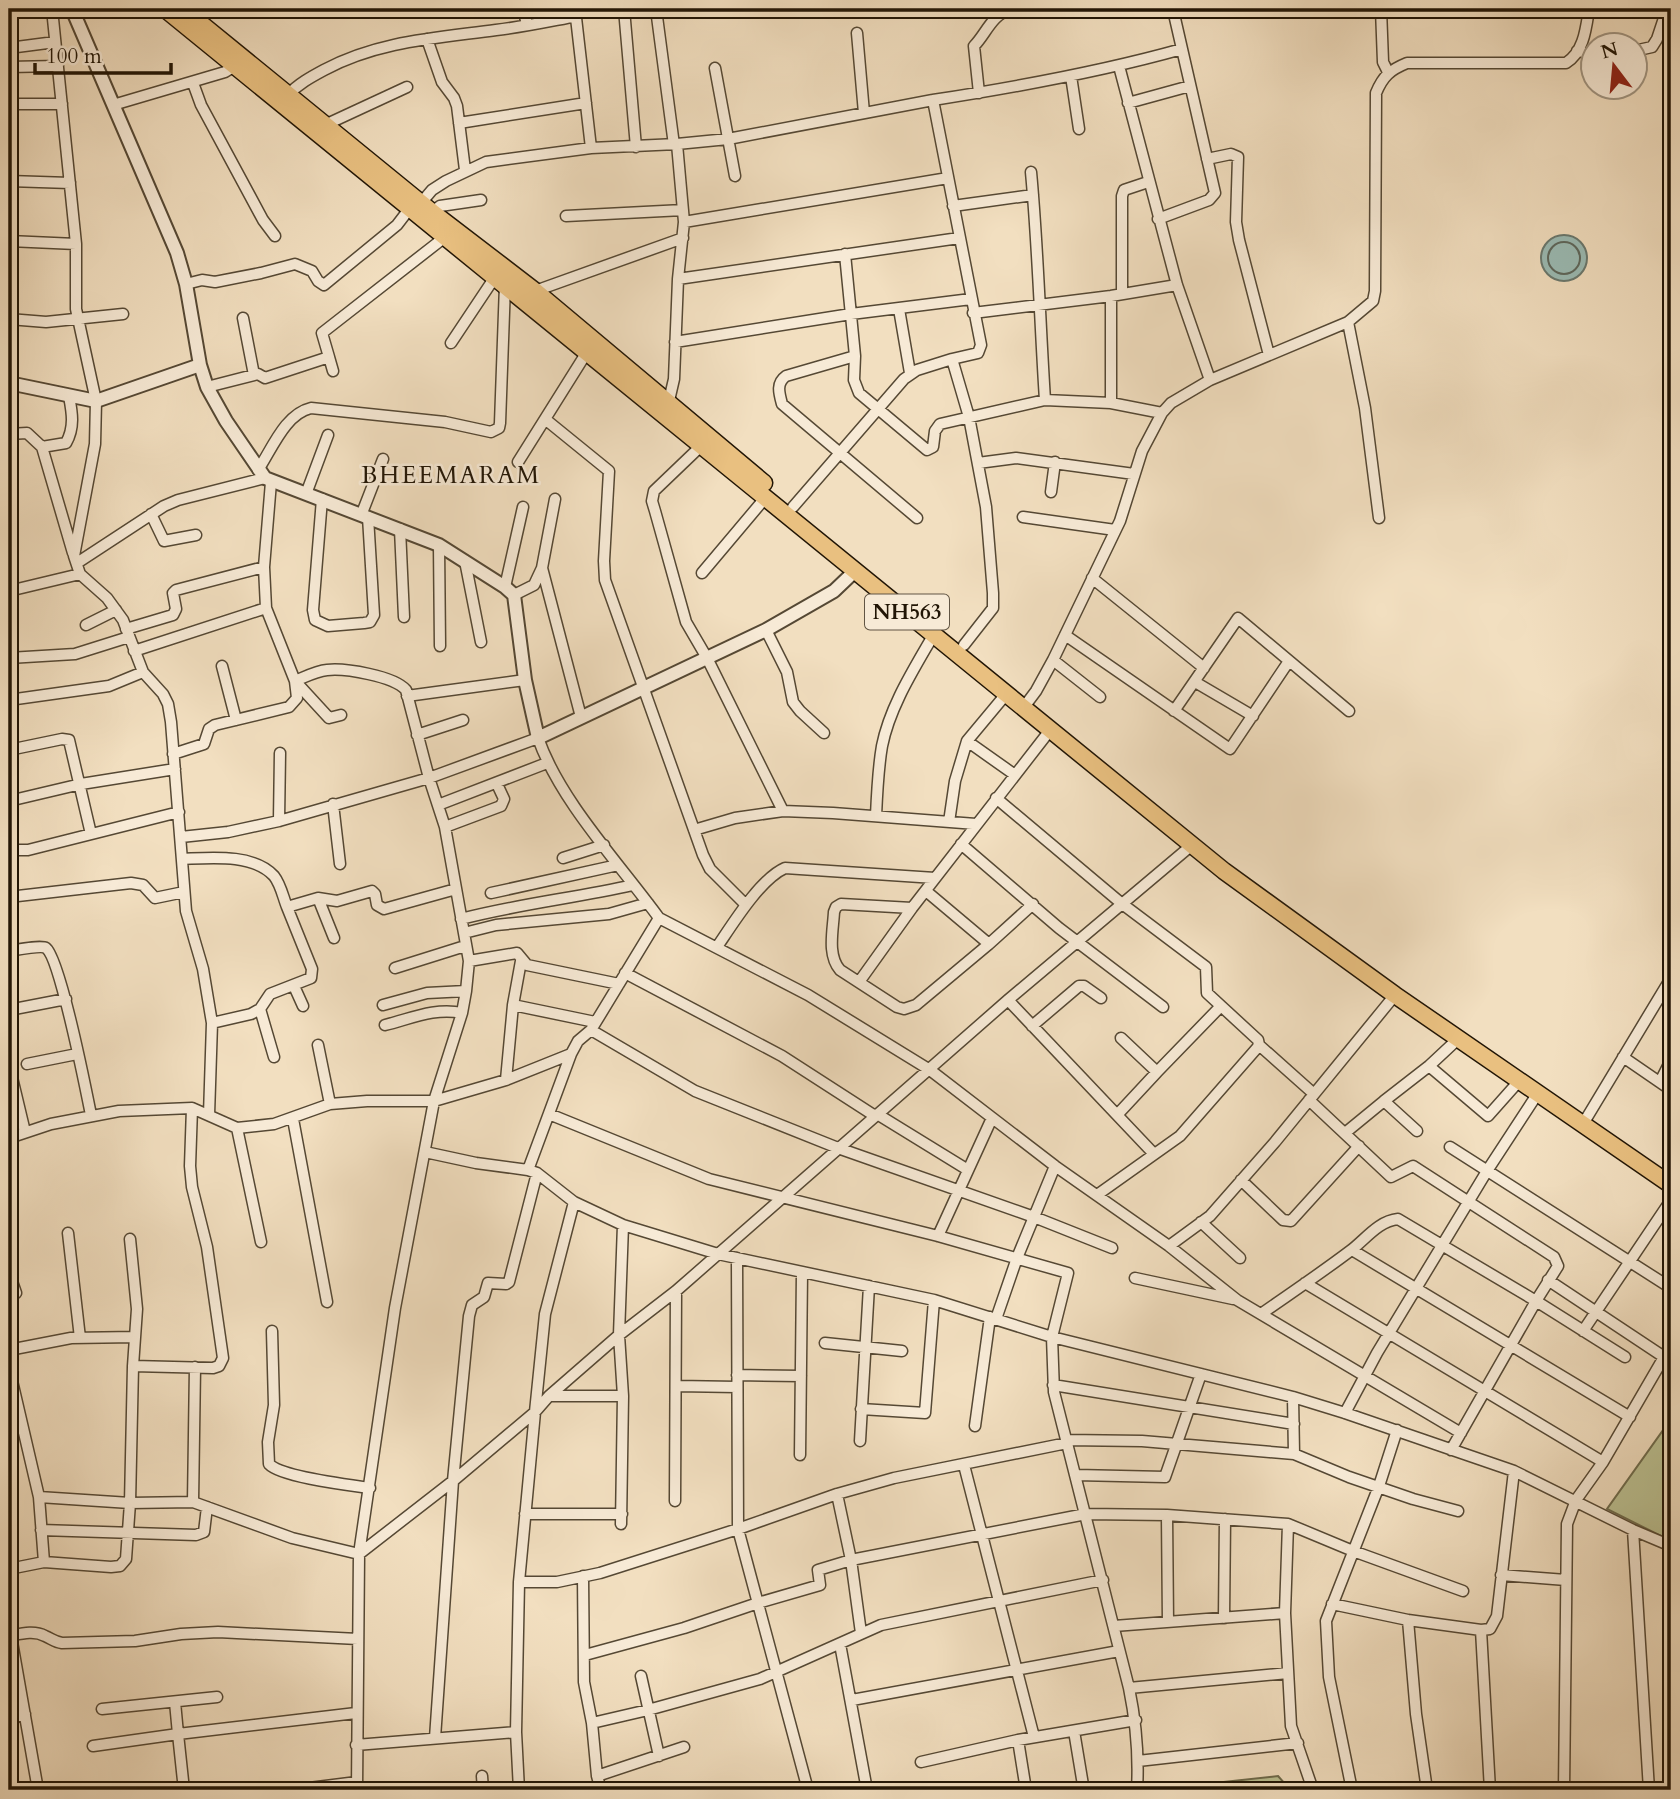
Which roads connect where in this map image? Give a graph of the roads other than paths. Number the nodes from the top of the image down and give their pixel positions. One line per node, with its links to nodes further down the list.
1 (52, 9): 19 (street)
2 (72, 9): 41 (street)
3 (165, 9): 26 (highway, NH563)
4 (523, 9): 16 (street)
5 (624, 9): 48 (street)
6 (656, 9): 47 (street)
7 (1011, 9): 8 (street); 34 (street)
8 (1039, 9)
9 (1381, 9): 29 (street)
10 (1581, 9): 11 (street)
11 (1589, 9): 23 (street)
12 (1667, 9): 21 (street)
13 (191, 10): 35 (highway, NH563)
14 (576, 13): 16 (street); 37 (street)
15 (1174, 14): 22 (street)
16 (527, 24): 18 (street)
17 (857, 33): 42 (street)
18 (427, 39): 35 (street); 43 (street)
19 (55, 42): 20 (street); 25 (street)
20 (9, 48)
21 (1648, 48)
22 (1182, 49): 27 (street); 32 (street)
23 (1577, 51): 29 (street)
24 (9, 66): 25 (street)
25 (58, 66): 40 (street)
26 (235, 66): 31 (street); 61 (highway, NH563)
27 (1119, 66): 30 (street); 38 (street)
28 (715, 68): 46 (street)
29 (1388, 72): 88 (street)
30 (1071, 76): 34 (street); 45 (street)
31 (192, 83): 41 (street); 66 (street)
32 (1190, 86): 38 (street); 50 (street)
33 (407, 87): 44 (street)
34 (979, 93): 36 (street)
35 (288, 95): 44 (highway, NH563)
36 (933, 100): 42 (street); 54 (street)
37 (586, 103): 43 (street); 49 (street)
38 (1128, 103): 57 (street)
39 (9, 104): 40 (street)
40 (62, 104): 56 (street)
41 (113, 105): 75 (street)
42 (864, 113): 46 (street)
43 (459, 123): 51 (street)
44 (326, 125): 61 (highway, NH563)
45 (1079, 129)
46 (728, 139): 47 (street); 53 (street)
47 (675, 144): 48 (street); 62 (street)
48 (636, 147): 49 (street)
49 (591, 148): 51 (street)
50 (1207, 159): 64 (street); 92 (street)
51 (465, 170): 61 (street)
52 (1031, 172): 58 (street)
53 (735, 176)
54 (948, 178): 60 (street); 65 (street)
55 (9, 181): 56 (street)
56 (70, 183): 71 (street)
57 (1148, 183): 64 (street); 78 (street)
58 (1033, 195): 60 (street); 80 (street)
59 (481, 200): 61 (street)
60 (953, 206): 69 (street)
61 (421, 207): 67 (highway, NH563); 75 (street); 77 (highway, NH563)
62 (683, 210): 63 (street); 65 (street)
63 (566, 216)
64 (1158, 219): 76 (street)
65 (684, 222): 68 (street)
66 (275, 236)
67 (445, 237): 74 (highway, NH563); 94 (street)
68 (682, 238): 73 (street); 77 (street)
69 (959, 238): 72 (street); 79 (street)
70 (9, 241): 71 (street)
71 (76, 244): 87 (street)
72 (845, 254): 73 (street); 84 (street)
73 (678, 279): 89 (street)
74 (500, 281): 90 (street); 91 (highway, NH563); 122 (street)
75 (186, 284): 96 (street)
76 (1177, 285): 78 (street); 100 (street)
77 (535, 291): 107 (highway, NH563)
78 (1117, 295): 80 (street); 106 (street)
79 (971, 299): 81 (street); 82 (street)
80 (1038, 305): 82 (street); 104 (street)
81 (899, 309): 84 (street); 98 (street)
82 (973, 313): 95 (street)
83 (123, 314): 87 (street)
84 (851, 314): 89 (street); 93 (street)
85 (243, 318): 99 (street)
86 (9, 319): 87 (street)
87 (78, 319): 105 (street)
88 (1348, 322): 92 (street); 134 (street)
89 (675, 342): 107 (street)
90 (451, 343)
91 (587, 352): 107 (highway, NH563); 111 (street)
92 (1269, 355): 100 (street)
93 (855, 356): 108 (street); 116 (street)
94 (329, 358): 97 (street); 99 (street)
95 (952, 359): 98 (street); 110 (street)
96 (200, 365): 102 (street); 105 (street)
97 (333, 371)
98 (911, 373): 108 (street)
99 (254, 374): 102 (street)
100 (1210, 380): 109 (street)
101 (9, 383): 103 (street)
102 (207, 387): 122 (street)
103 (69, 396): 105 (street); 115 (street)
104 (1045, 400): 106 (street); 110 (street)
105 (96, 401): 139 (street)
106 (1111, 403): 109 (street)
107 (666, 409): 114 (highway, NH563); 129 (highway, NH563)
108 (878, 409): 110 (street); 116 (street)
109 (1162, 413): 121 (street)
110 (969, 417): 120 (street)
111 (545, 419): 118 (street); 171 (street)
112 (9, 434): 115 (street)
113 (328, 435): 124 (street)
114 (701, 446): 125 (highway, NH563); 162 (street)
115 (41, 447): 139 (street)
116 (840, 454): 129 (street); 133 (street)
117 (383, 459): 131 (street)
118 (518, 461)
119 (1055, 462): 120 (street); 121 (street); 123 (street)
120 (978, 463): 158 (street)
121 (1134, 474): 136 (street)
122 (265, 477): 124 (street); 130 (street); 141 (street)
123 (1051, 492)
124 (306, 494): 126 (street)
125 (766, 497): 143 (highway, NH563); 144 (street)
126 (323, 499): 131 (street); 131 (street)
127 (555, 499): 142 (street)
128 (523, 507): 148 (street)
129 (793, 507): 158 (highway, NH563)
130 (151, 514): 137 (street); 139 (street)
131 (365, 515): 135 (street)
132 (1023, 517): 136 (street)
133 (917, 518)
134 (1379, 518)
135 (400, 529): 138 (street); 151 (street)
136 (1115, 530): 146 (street)
137 (196, 535)
138 (439, 545): 140 (street); 159 (street)
139 (75, 559): 145 (street)
140 (464, 561): 148 (street); 157 (street)
141 (264, 566): 149 (street); 154 (street)
142 (542, 568): 148 (street); 181 (street)
143 (856, 570): 153 (street); 155 (highway, NH563)
144 (702, 573)
145 (80, 574): 147 (street); 150 (street)
146 (1092, 578): 156 (street); 166 (street)
147 (9, 591)
148 (510, 591): 168 (street)
149 (266, 608): 160 (street); 169 (street)
150 (116, 610): 152 (street); 154 (street)
151 (404, 617)
152 (86, 625)
153 (766, 630): 162 (street); 185 (street)
154 (128, 633): 160 (street); 161 (street)
155 (934, 634): 172 (highway, NH563); 204 (street)
156 (1065, 635): 163 (street); 178 (street)
157 (481, 642)
158 (964, 645): 176 (highway, NH563)
159 (440, 646)
160 (134, 650): 167 (street)
161 (9, 658)
162 (707, 658): 171 (street); 202 (street)
163 (1054, 660): 174 (street); 176 (street)
164 (1289, 661): 166 (street); 177 (street); 180 (street)
165 (222, 666): 182 (street)
166 (1204, 668): 170 (street)
167 (143, 672): 175 (street); 191 (street)
168 (525, 680): 173 (street); 187 (street)
169 (295, 681): 173 (street); 179 (street); 182 (street)
170 (1195, 681): 178 (street); 180 (street)
171 (644, 687): 181 (street); 209 (street)
172 (1007, 693): 176 (highway, NH563); 188 (street)
173 (407, 696): 186 (street)
174 (1100, 697)
175 (9, 700)
176 (1027, 703): 184 (highway, NH563); 299 (highway, NH563)
177 (1349, 710)
178 (1174, 711): 180 (street)
179 (341, 715)
180 (1252, 716)
181 (582, 717): 187 (street)
182 (236, 720): 191 (street)
183 (463, 720): 186 (street)
184 (1051, 729): 194 (street); 214 (highway, NH563)
185 (824, 733)
186 (417, 735): 195 (street)
187 (538, 738): 192 (street); 195 (street)
188 (967, 741): 194 (street); 206 (street)
189 (9, 750): 197 (street)
190 (280, 753): 205 (street)
191 (173, 754): 193 (street)
192 (547, 763): 196 (street); 213 (street)
193 (174, 769): 197 (street); 203 (street)
194 (1015, 775): 198 (street)
195 (429, 778): 200 (street); 201 (street)
196 (497, 783): 201 (street); 208 (street)
197 (81, 784): 199 (street); 210 (street)
198 (996, 798): 207 (street); 230 (street)
199 (9, 801)
200 (333, 804): 205 (street); 218 (street)
201 (438, 805): 208 (street)
202 (783, 811): 204 (street); 209 (street)
203 (179, 812): 210 (street); 211 (street)
204 (876, 816): 206 (street)
205 (279, 821): 211 (street)
206 (948, 822): 207 (street)
207 (976, 824): 212 (street)
208 (445, 827): 222 (street)
209 (694, 831): 231 (street)
210 (91, 834): 215 (street)
211 (181, 837): 217 (street)
212 (961, 844): 220 (street); 229 (street)
213 (604, 845): 216 (street); 219 (street)
214 (1192, 845): 230 (street); 252 (highway, NH563)
215 (9, 850)
216 (563, 858)
217 (182, 859): 224 (street); 232 (street)
218 (340, 864)
219 (618, 865): 221 (street); 225 (street)
220 (935, 878): 223 (street); 231 (street)
221 (633, 885): 228 (street); 235 (street)
222 (456, 889): 227 (street); 235 (street)
223 (926, 891): 233 (street); 239 (street)
224 (184, 892): 226 (street); 264 (street)
225 (491, 893)
226 (9, 897)
227 (318, 898): 232 (street); 237 (street)
228 (648, 903): 234 (street); 236 (street)
229 (1033, 904): 238 (street); 239 (street)
230 (1121, 904): 238 (street); 259 (street)
231 (746, 905): 241 (street)
232 (287, 907): 250 (street)
233 (912, 908): 248 (street); 248 (street)
234 (659, 918): 241 (street); 246 (street)
235 (461, 919): 236 (street)
236 (464, 933): 240 (street)
237 (334, 939)
238 (1080, 942): 255 (street); 260 (street)
239 (989, 944): 248 (street)
240 (466, 946): 243 (street); 245 (street)
241 (717, 947): 280 (street)
242 (9, 951): 254 (street)
243 (469, 961): 244 (street); 251 (street)
244 (521, 961): 249 (street); 257 (street)
245 (395, 968)
246 (625, 973): 249 (street); 295 (street)
247 (1671, 978): 275 (street)
248 (859, 982)
249 (619, 984): 266 (street)
250 (294, 986): 258 (street); 261 (street)
251 (466, 991): 256 (street); 263 (street)
252 (1395, 995): 269 (highway, NH563); 287 (street)
253 (1101, 998): 267 (street)
254 (66, 999): 262 (street); 272 (street)
255 (1008, 1000): 267 (street); 280 (street)
256 (383, 1005)
257 (513, 1005): 266 (street); 282 (street)
258 (303, 1006)
259 (1221, 1006): 271 (street); 281 (street)
260 (1163, 1007)
261 (260, 1009): 264 (street); 274 (street)
262 (9, 1010)
263 (461, 1013): 265 (street); 288 (street)
264 (212, 1023): 294 (street)
265 (384, 1025)
266 (593, 1026): 273 (street); 307 (street)
267 (1032, 1026): 296 (street)
268 (1121, 1038): 281 (street)
269 (1459, 1038): 279 (street); 283 (highway, NH563)
270 (318, 1045): 290 (street)
271 (1259, 1045): 287 (street); 309 (street)
272 (77, 1054): 277 (street); 293 (street)
273 (571, 1054): 282 (street); 292 (street)
274 (274, 1057)
275 (1623, 1057): 284 (street); 299 (street)
276 (1671, 1060): 284 (street)
277 (27, 1064)
278 (9, 1065): 302 (street)
279 (1429, 1066): 283 (street); 289 (street)
280 (930, 1070): 295 (street); 297 (street)
281 (1157, 1072): 296 (street)
282 (506, 1080): 288 (street)
283 (1520, 1080): 286 (highway, NH563)
284 (1660, 1082): 285 (street)
285 (1671, 1090)
286 (1538, 1093): 299 (highway, NH563); 312 (street)
287 (1312, 1097): 303 (street); 315 (street)
288 (434, 1101): 290 (street); 308 (street)
289 (1384, 1101): 301 (street); 303 (street)
290 (330, 1104): 298 (street)
291 (192, 1108): 293 (street); 294 (street); 372 (street)
292 (549, 1114): 313 (street); 319 (street)
293 (91, 1115): 302 (street)
294 (209, 1115): 300 (street)
295 (876, 1115): 307 (street); 311 (street)
296 (1117, 1115): 309 (street)
297 (992, 1118): 310 (street); 311 (street)
298 (293, 1119): 300 (street); 352 (street)
299 (1586, 1120): 314 (highway, NH563); 316 (highway, NH563)
300 (237, 1128): 329 (street)
301 (1417, 1131)
302 (25, 1132): 304 (street)
303 (1346, 1133): 305 (street)
304 (9, 1138)
305 (1359, 1146): 315 (street); 322 (street)
306 (1450, 1147): 312 (street)
307 (838, 1148): 317 (street); 319 (street)
308 (425, 1153): 313 (street); 406 (street)
309 (1154, 1154): 318 (street)
310 (1055, 1167): 318 (street); 323 (street)
311 (968, 1170): 317 (street)
312 (1487, 1171): 322 (street); 338 (street)
313 (532, 1172): 321 (street); 404 (street)
314 (1671, 1172)
315 (1241, 1180): 324 (street)
316 (1671, 1185)
317 (958, 1192): 323 (street); 327 (street)
318 (1097, 1195): 330 (street)
319 (782, 1196): 327 (street); 334 (street)
320 (1671, 1200): 338 (street)
321 (574, 1202): 325 (street); 387 (street)
322 (1468, 1203): 331 (street); 342 (street)
323 (1034, 1217): 332 (street); 336 (street)
324 (1201, 1222): 330 (street); 337 (street)
325 (623, 1225): 334 (street); 359 (street)
326 (68, 1233): 362 (street)
327 (938, 1236): 336 (street)
328 (130, 1239): 360 (street)
329 (261, 1242)
330 (1169, 1246): 350 (street)
331 (1442, 1246): 333 (street); 345 (street); 351 (street)
332 (1112, 1248)
333 (1352, 1250): 343 (street); 345 (street)
334 (718, 1254): 335 (street); 347 (street)
335 (737, 1258): 339 (street); 375 (street)
336 (1017, 1258): 355 (street); 361 (street)
337 (1240, 1258)
338 (1630, 1262): 346 (street); 353 (street)
339 (802, 1272): 344 (street); 376 (street)
340 (9, 1273): 348 (street)
341 (1135, 1278): 350 (street)
342 (1548, 1280): 351 (street); 353 (street)
343 (1305, 1283): 354 (street); 358 (street)
344 (869, 1286): 349 (street); 366 (street)
345 (1416, 1288): 358 (street); 364 (street)
346 (1671, 1288)
347 (676, 1291): 359 (street); 379 (street)
348 (16, 1293)
349 (934, 1300): 355 (street); 386 (street)
350 (1237, 1300): 354 (street)
351 (1536, 1301): 357 (street); 364 (street)
352 (327, 1302)
353 (1597, 1311): 357 (street); 370 (street)
354 (1261, 1314): 377 (street)
355 (993, 1318): 361 (street); 391 (street)
356 (272, 1331): 406 (street)
357 (1583, 1331): 369 (street)
358 (1390, 1332): 377 (street); 381 (street)
359 (619, 1335): 382 (street); 383 (street)
360 (135, 1337): 362 (street); 371 (street)
361 (1052, 1337): 374 (street); 378 (street)
362 (80, 1338): 367 (street)
363 (825, 1343): 366 (street)
364 (1510, 1344): 381 (street); 389 (street)
365 (1671, 1345): 370 (street)
366 (864, 1347): 368 (street); 386 (street)
367 (9, 1350)
368 (902, 1351)
369 (1625, 1357)
370 (1664, 1357): 389 (street)
371 (133, 1366): 372 (street); 412 (street)
372 (195, 1367): 411 (street)
373 (9, 1368): 408 (street)
374 (1201, 1374): 384 (street); 385 (street)
375 (737, 1375): 376 (street); 380 (street)
376 (801, 1376): 399 (street)
377 (1363, 1376): 388 (street); 393 (street)
378 (1053, 1385): 385 (street); 395 (street)
379 (677, 1386): 380 (street); 410 (street)
380 (737, 1387): 420 (street)
381 (1484, 1390): 393 (street); 400 (street)
382 (548, 1396): 383 (street); 387 (street)
383 (623, 1396): 415 (street)
384 (1293, 1397): 388 (street); 390 (street)
385 (1190, 1406): 390 (street); 396 (street)
386 (861, 1409): 394 (street)
387 (535, 1412): 404 (street); 415 (street)
388 (1345, 1413): 392 (street)
389 (1630, 1417): 400 (street)
390 (1294, 1424): 398 (street)
391 (975, 1426)
392 (1397, 1430): 397 (street); 405 (street)
393 (1461, 1433): 397 (street)
394 (860, 1441)
395 (1067, 1442): 396 (street); 401 (street); 403 (street)
396 (1178, 1444): 398 (street); 403 (street)
397 (1451, 1450): 402 (street)
398 (1294, 1454): 405 (street)
399 (800, 1455)
400 (1603, 1462): 409 (street)
401 (964, 1465): 407 (street); 424 (street)
402 (1514, 1471): 409 (street); 431 (street)
403 (1076, 1475): 416 (street)
404 (453, 1481): 427 (street); 471 (street)
405 (1379, 1486): 414 (street); 426 (street)
406 (370, 1488): 427 (street)
407 (837, 1494): 420 (street); 428 (street)
408 (39, 1497): 412 (street); 421 (street)
409 (1576, 1500): 422 (street); 434 (street)
410 (675, 1501)
411 (193, 1502): 412 (street); 413 (street)
412 (130, 1503): 423 (street)
413 (207, 1507): 423 (street); 427 (street)
414 (1458, 1511)
415 (525, 1514): 435 (street)
416 (1086, 1514): 417 (street); 424 (street); 433 (street)
417 (1167, 1515): 418 (street); 443 (street)
418 (1225, 1519): 419 (street); 441 (street)
419 (1288, 1524): 426 (street); 440 (street)
420 (738, 1529): 432 (street); 438 (street)
421 (41, 1530): 423 (street); 429 (street)
422 (1633, 1530): 425 (street); 500 (street)
423 (128, 1533): 429 (street)
424 (982, 1535): 428 (street); 437 (street)
425 (1671, 1546)
426 (1353, 1551): 436 (street); 439 (street)
427 (359, 1554): 448 (street)
428 (851, 1560): 438 (street); 446 (street)
429 (44, 1562): 430 (street)
430 (9, 1569)
431 (1501, 1575): 434 (street); 445 (street)
432 (583, 1576): 435 (street); 451 (street)
433 (1103, 1580): 437 (street); 444 (street)
434 (1566, 1580): 499 (street)
435 (519, 1582): 468 (street)
436 (1463, 1591)
437 (999, 1600): 446 (street); 453 (street)
438 (758, 1602): 451 (street); 452 (street)
439 (1332, 1604): 442 (street); 496 (street)
440 (1284, 1613): 441 (street); 454 (street)
441 (1224, 1618): 443 (street)
442 (1408, 1620): 445 (street); 497 (street)
443 (1168, 1622): 444 (street)
444 (1114, 1626): 450 (street)
445 (1481, 1630): 498 (street)
446 (861, 1633): 449 (street)
447 (10, 1636): 448 (street); 463 (street)
448 (358, 1639): 462 (street)
449 (840, 1644): 452 (street); 458 (street)
450 (1119, 1651): 453 (street); 456 (street)
451 (585, 1656): 466 (street)
452 (776, 1670): 461 (street); 484 (street)
453 (1017, 1670): 458 (street); 470 (street)
454 (1288, 1673): 456 (street); 473 (street)
455 (641, 1675): 461 (street)
456 (1129, 1688): 465 (street)
457 (217, 1697): 459 (street)
458 (852, 1700): 492 (street)
459 (175, 1702): 460 (street); 469 (street)
460 (102, 1709)
461 (648, 1710): 466 (street); 477 (street)
462 (356, 1713): 469 (street); 474 (street)
463 (25, 1714): 464 (street); 485 (street)
464 (9, 1718)
465 (1136, 1720): 467 (street); 478 (street)
466 (592, 1724): 481 (street)
467 (1074, 1731): 470 (street); 482 (street)
468 (516, 1732): 471 (street); 489 (street)
469 (178, 1734): 475 (street); 486 (street)
470 (1034, 1737): 472 (street)
471 (435, 1738): 474 (street)
472 (1018, 1740): 479 (street); 493 (street)
473 (1298, 1744): 478 (street); 495 (street)
474 (356, 1745): 483 (street)
475 (93, 1746)
476 (684, 1746): 477 (street)
477 (659, 1756): 481 (street)
478 (1138, 1761): 494 (street)
479 (921, 1762)
480 (482, 1776): 488 (street)
481 (597, 1776): 490 (street)
482 (1083, 1785)
483 (357, 1786): 487 (street)
484 (807, 1788): 491 (street)
485 (38, 1790)
486 (184, 1790)
487 (293, 1790)
488 (483, 1790)
489 (519, 1790)
490 (601, 1790)
491 (788, 1790)
492 (867, 1790)
493 (1026, 1790)
494 (1137, 1790)
495 (1313, 1790)
496 (1352, 1790)
497 (1427, 1790)
498 (1490, 1790)
499 (1564, 1790)
500 (1649, 1790)

